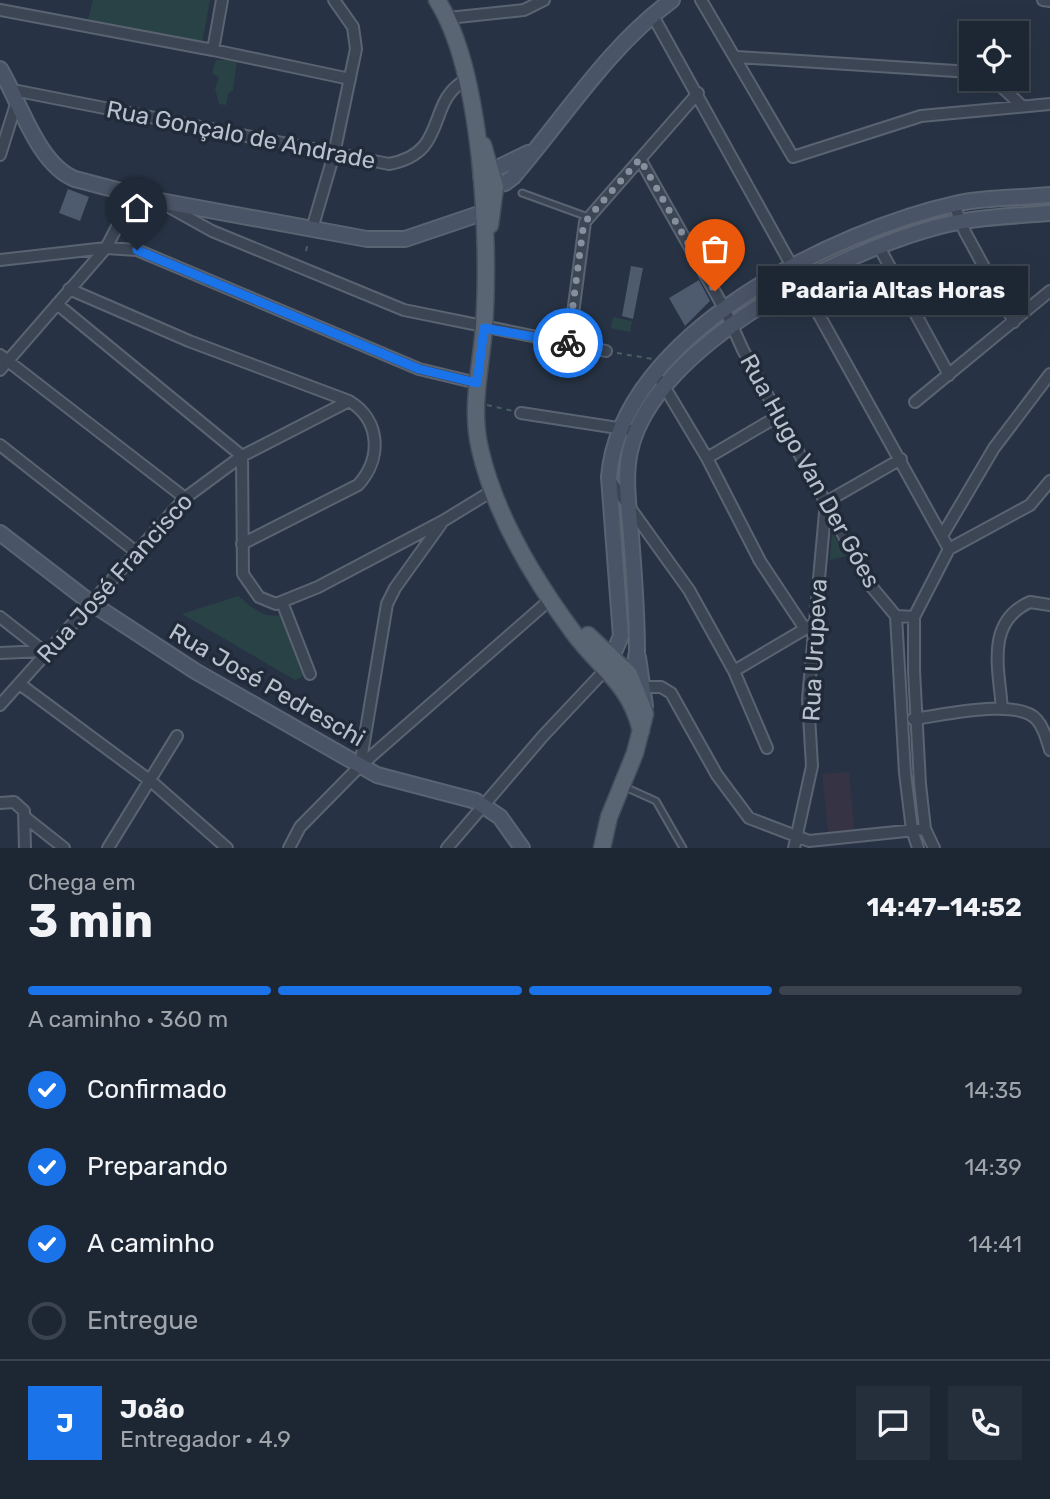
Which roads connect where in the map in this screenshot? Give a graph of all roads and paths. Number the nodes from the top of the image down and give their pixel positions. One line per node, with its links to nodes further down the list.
1 (222, 0): 12 (street)
2 (334, 0): 16 (street)
3 (437, 0): 11 (main road)
4 (544, 0): 11 (street)
5 (701, 0): 13 (street)
6 (1043, 0): 8 (street)
7 (668, 1): 10 (main road)
8 (1050, 1)
9 (0, 10): 12 (street)
10 (653, 16): 19 (street); 26 (main road)
11 (449, 18): 17 (main road)
12 (213, 50): 16 (street)
13 (737, 57): 15 (street); 22 (street)
14 (0, 69): 20 (main road)
15 (959, 71)
16 (350, 79): 23 (street)
17 (466, 80): 23 (street, Rua Gonçalo de Andrade); 26 (main road)
18 (1006, 91): 22 (street)
19 (698, 93): 25 (street); 41 (street)
20 (15, 95): 23 (street, Rua Gonçalo de Andrade); 24 (street); 28 (main road)
21 (1050, 104): 22 (street)
22 (1022, 106)
23 (334, 154): 36 (street)
24 (0, 155)
25 (640, 159): 34 (street); 46 (street, Rua Hugo Van Der Góes)
26 (487, 180): 32 (main road); 39 (main road)
27 (522, 192): 34 (lane)
28 (135, 194): 30 (main road); 38 (street)
29 (1050, 195): 31 (main road)
30 (155, 200): 36 (main road); 49 (street)
31 (954, 205): 35 (street); 41 (main road)
32 (482, 213): 36 (main road); 39 (main road)
33 (1050, 213): 35 (main road)
34 (588, 218): 50 (street)
35 (960, 221): 37 (main road); 47 (street)
36 (312, 229)
37 (879, 247): 42 (main road); 56 (street)
38 (106, 248): 40 (street); 43 (street); 57 (street)
39 (486, 250): 49 (main road)
40 (0, 260)
41 (794, 267): 42 (street); 46 (main road)
42 (803, 282): 48 (main road); 69 (street)
43 (69, 289): 45 (street); 59 (street)
44 (1050, 290): 47 (street)
45 (57, 304): 52 (street); 67 (street)
46 (724, 308): 48 (street, Rua Hugo Van Der Góes); 53 (main road)
47 (1014, 322): 56 (street)
48 (731, 325): 58 (main road); 63 (street, Rua Hugo Van Der Góes)
49 (484, 328): 50 (street); 57 (main road)
50 (569, 344): 51 (street)
51 (606, 351): 53 (path)
52 (2, 362): 73 (street)
53 (664, 362): 54 (main road)
54 (654, 374): 58 (street); 64 (main road)
55 (1050, 374): 78 (street)
56 (949, 375): 60 (street)
57 (477, 383): 61 (main road)
58 (666, 387): 65 (main road); 68 (street)
59 (349, 401): 67 (street, Rua José Francisco); 79 (street)
60 (915, 402)
61 (476, 403): 62 (path); 72 (main road)
62 (521, 413): 64 (street)
63 (780, 415): 68 (street); 74 (street, Rua Hugo Van Der Góes)
64 (619, 429): 65 (street); 70 (main road)
65 (637, 431): 75 (main road)
66 (0, 445): 81 (street)
67 (242, 456): 73 (street, Rua José Francisco); 79 (street)
68 (707, 458): 89 (street)
69 (901, 459): 74 (street); 78 (street)
70 (609, 477): 75 (street); 93 (main road)
71 (1050, 481): 80 (street)
72 (492, 491): 76 (street); 82 (main road)
73 (185, 498): 81 (street, Rua José Francisco)
74 (826, 502): 86 (street, Rua Hugo Van Der Góes); 89 (street, Rua Urupeva)
75 (628, 504): 91 (main road); 94 (street)
76 (443, 521): 83 (street); 108 (street)
77 (0, 533): 84 (main road, Rua José Pedreschi)
78 (942, 536): 80 (street)
79 (242, 544): 83 (street)
80 (949, 549): 88 (street)
81 (135, 551): 84 (street, Rua José Francisco)
82 (553, 600): 93 (main road); 108 (street)
83 (282, 602): 95 (street)
84 (91, 603): 90 (street, Rua José Francisco); 108 (main road, Rua José Pedreschi)
85 (1050, 605): 100 (street)
86 (896, 616): 88 (street, Rua Hugo Van Der Góes); 103 (street)
87 (0, 617): 90 (street)
88 (914, 617): 102 (street)
89 (810, 626): 94 (street); 117 (street, Rua Urupeva)
90 (44, 652): 92 (street); 97 (street, Rua José Francisco)
91 (637, 652): 96 (main road); 98 (main road)
92 (0, 653)
93 (610, 664): 96 (main road); 112 (street)
94 (734, 671): 106 (street)
95 (310, 674)
96 (624, 678): 101 (main road); 104 (main road)
97 (21, 685): 99 (street, Rua José Francisco); 109 (street)
98 (643, 687): 101 (main road); 117 (street)
99 (0, 705)
100 (1002, 709): 102 (street); 107 (street)
101 (645, 714): 104 (main road)
102 (917, 719): 103 (street); 114 (street)
103 (900, 721): 115 (street)
104 (641, 731): 110 (main road)
105 (177, 736): 109 (street)
106 (767, 748)
107 (1050, 750)
108 (360, 766): 112 (main road, Rua José Pedreschi); 122 (street)
109 (152, 782): 120 (street); 121 (street)
110 (622, 786): 125 (main road); 126 (lane)
111 (0, 803): 113 (street)
112 (484, 806): 123 (street); 124 (main road, Rua José Pedreschi)
113 (26, 818): 118 (street); 119 (street)
114 (925, 829): 115 (street); 129 (street)
115 (912, 830): 116 (street); 128 (street)
116 (891, 835): 117 (street); 127 (street)
117 (796, 843)
118 (25, 848)
119 (64, 848)
120 (108, 848)
121 (227, 848)
122 (289, 848)
123 (447, 848)
124 (522, 848)
125 (602, 848)
126 (683, 848)
127 (888, 848)
128 (918, 848)
129 (934, 848)

